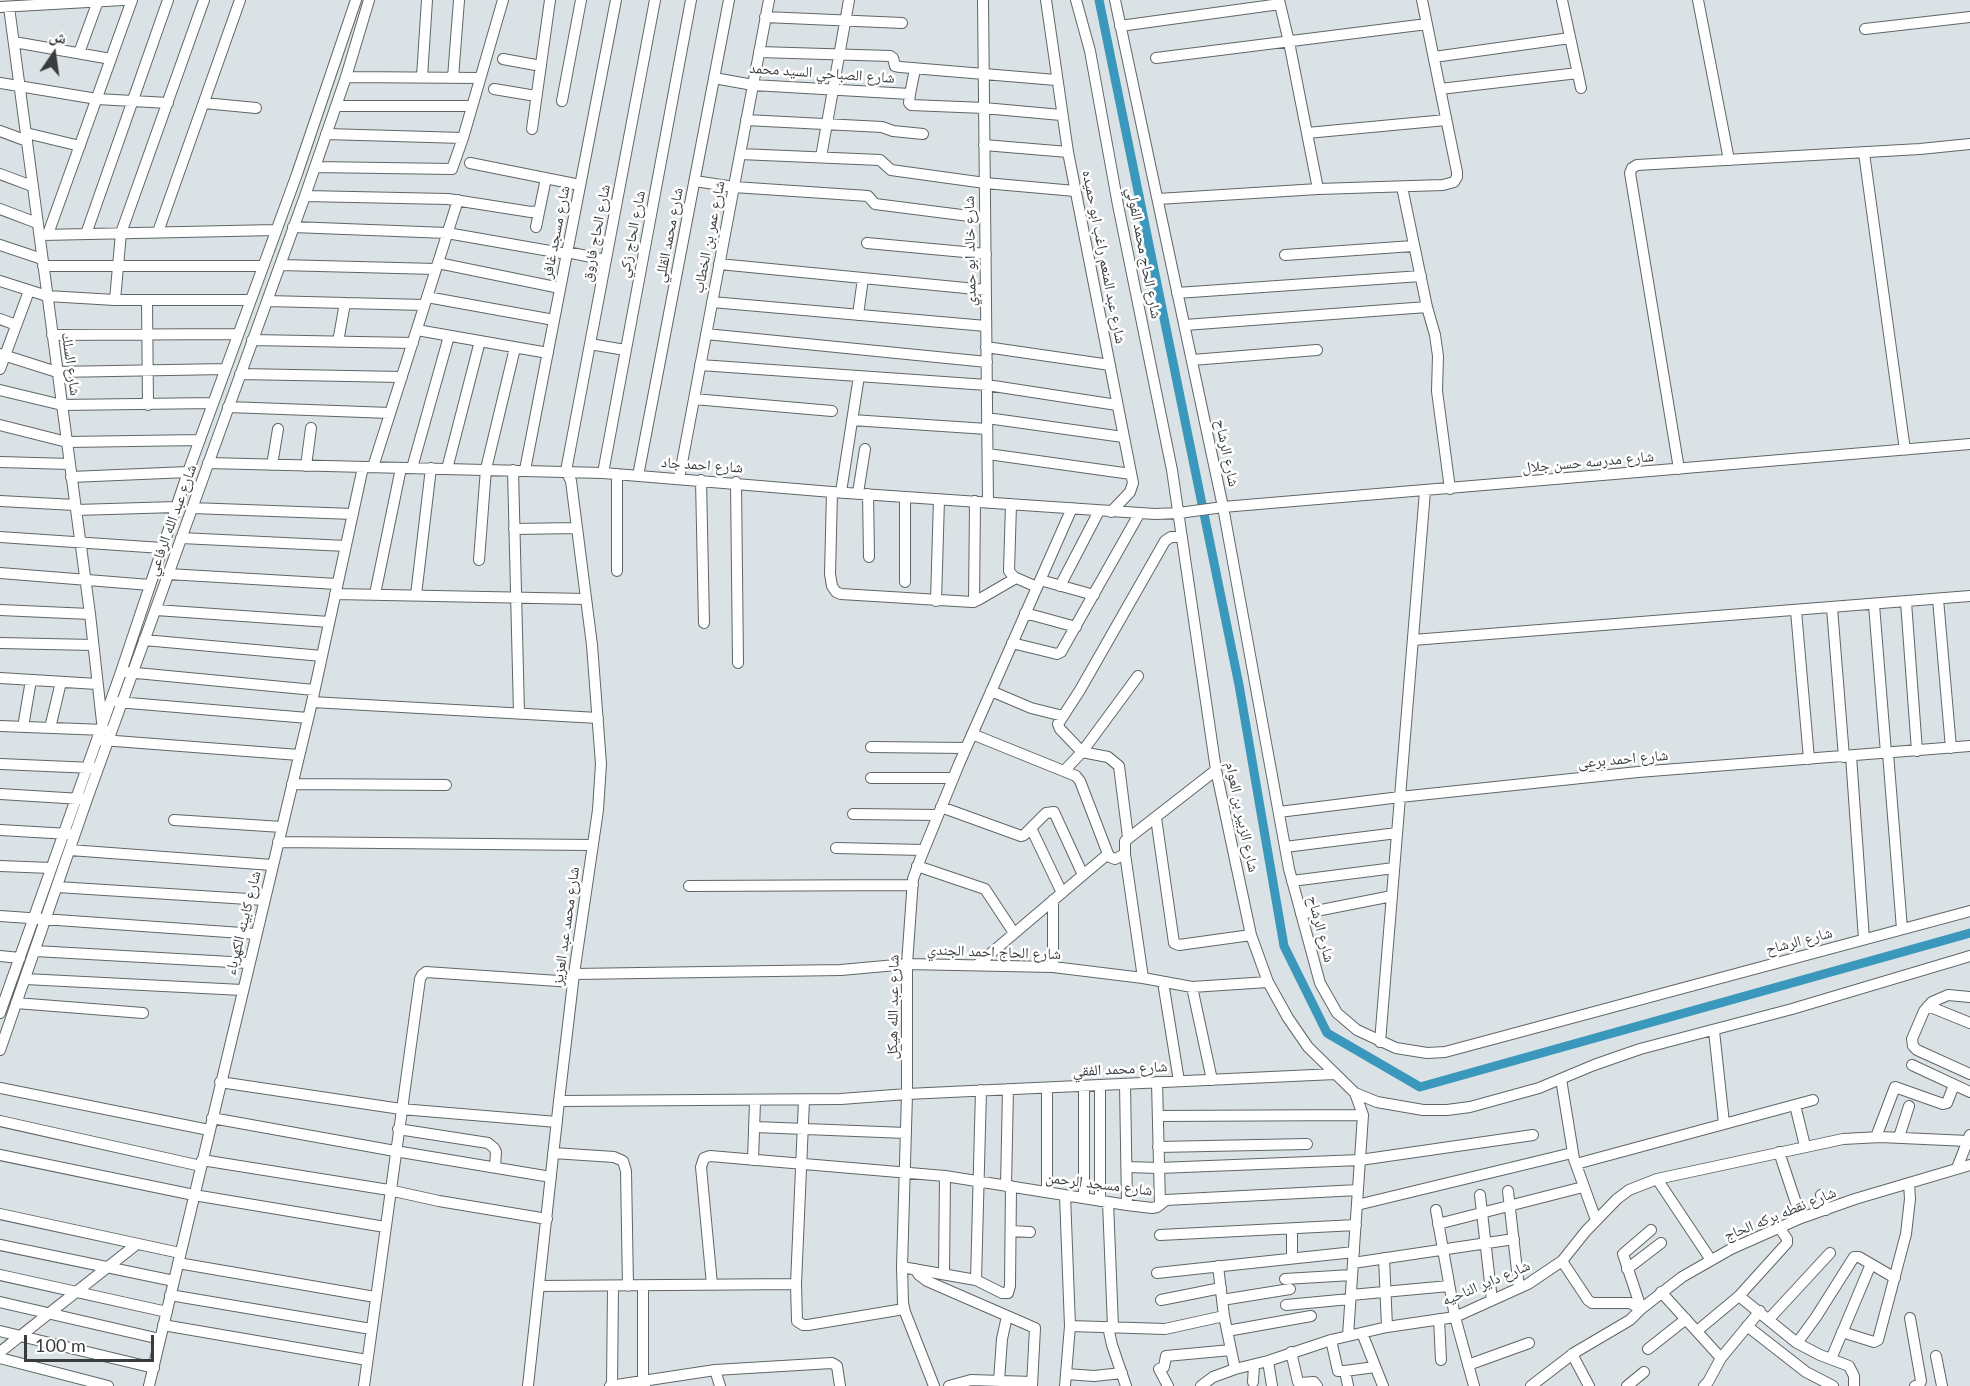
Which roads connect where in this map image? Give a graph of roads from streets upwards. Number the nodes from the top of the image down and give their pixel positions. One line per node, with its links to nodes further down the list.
1 (123, 0): 26 (street)
2 (132, 0): 44 (street)
3 (168, 0): 67 (street)
4 (204, 0): 68 (street)
5 (240, 0): 69 (street)
6 (356, 0): 113 (street, شارع عبد الله الرفاعي)
7 (369, 0): 50 (street, شارع عبد الله الرفاعي)
8 (427, 0): 51 (street)
9 (459, 0): 52 (street)
10 (503, 0): 53 (street)
11 (550, 0): 46 (street)
12 (581, 0): 66 (street)
13 (616, 0): 99 (street, شارع مسجد غافر)
14 (655, 0): 125 (street, شارع الحاج فاروق)
15 (691, 0): 167 (street, شارع الحاج زكي)
16 (729, 0): 54 (street, شارع محمد القللي)
17 (769, 0): 29 (street, شارع عمر بن الخطاب)
18 (849, 0): 31 (street)
19 (983, 0): 49 (street, شارع خالد ابو حمدي)
20 (1046, 0): 55 (street, شارع عبد المنعم راغب ابو حميده)
21 (1076, 0): 245 (street, شارع الحاج محمد الفولي)
22 (1115, 0): 34 (street, شارع الرشاح)
23 (1422, 0): 33 (street)
24 (1562, 0): 36 (street)
25 (1698, 0): 92 (street)
26 (98, 1): 28 (street); 40 (street)
27 (1279, 2): 34 (street); 38 (street)
28 (5, 7): 37 (street, شارع السلك)
29 (765, 17): 31 (street); 39 (street, شارع عمر بن الخطاب)
30 (1970, 17): 35 (street)
31 (845, 21): 32 (street); 41 (street)
32 (902, 23)
33 (1427, 24): 38 (street); 42 (street)
34 (1120, 26): 106 (street, شارع الرشاح)
35 (1865, 29)
36 (1570, 38): 42 (street); 48 (street)
37 (14, 42): 40 (street); 58 (street, شارع السلك)
38 (1289, 42): 43 (street); 80 (street)
39 (759, 52): 41 (street); 57 (street, شارع عمر بن الخطاب)
40 (79, 53): 44 (street)
41 (839, 55): 47 (street); 62 (street)
42 (1434, 57): 61 (street)
43 (1156, 58)
44 (111, 59): 65 (street)
45 (503, 59): 46 (street)
46 (541, 66): 64 (street)
47 (915, 69): 49 (street); 63 (street)
48 (1578, 73): 59 (street); 61 (street)
49 (984, 74): 55 (street); 73 (street, شارع خالد ابو حمدي)
50 (346, 76): 51 (street); 70 (street, شارع عبد الله الرفاعي)
51 (422, 78): 52 (street)
52 (453, 78): 53 (street)
53 (480, 78): 71 (street)
54 (714, 78): 57 (street, شارع الصباحي السيد محمد); 97 (street, شارع محمد القللي)
55 (1056, 80): 74 (street, شارع عبد المنعم راغب ابو حميده)
56 (0, 83): 58 (street)
57 (753, 85): 62 (street, شارع الصباحي السيد محمد); 75 (street, شارع عمر بن الخطاب)
58 (20, 88): 65 (street); 83 (street, شارع السلك)
59 (1581, 88)
60 (494, 89): 64 (street)
61 (1440, 89): 76 (street)
62 (833, 90): 63 (street, شارع الصباحي السيد محمد); 77 (street)
63 (910, 94): 73 (street, شارع الصباحي السيد محمد)
64 (536, 96): 78 (street)
65 (97, 99): 67 (street); 87 (street)
66 (562, 101)
67 (132, 102): 68 (street); 118 (street)
68 (168, 103): 116 (street)
69 (204, 103): 72 (street); 115 (street)
70 (336, 106): 71 (street); 81 (street, شارع عبد الله الرفاعي)
71 (472, 106): 84 (street)
72 (256, 108)
73 (984, 108): 74 (street, شارع الصباحي السيد محمد); 86 (street, شارع خالد ابو حمدي)
74 (1061, 115): 88 (street, شارع عبد المنعم راغب ابو حميده)
75 (746, 120): 77 (street); 90 (street, شارع عمر بن الخطاب)
76 (1446, 120): 80 (street); 102 (street)
77 (826, 125): 82 (street); 91 (street)
78 (532, 129)
79 (0, 131): 83 (street)
80 (1307, 133): 103 (street)
81 (326, 134): 84 (street); 94 (street, شارع عبد الله الرفاعي)
82 (923, 134)
83 (26, 137): 87 (street); 100 (street, شارع السلك)
84 (463, 138): 94 (street)
85 (1970, 144): 89 (street)
86 (984, 145): 88 (street); 98 (street, شارع خالد ابو حمدي)
87 (80, 146): 114 (street)
88 (1068, 152): 104 (street, شارع عبد المنعم راغب ابو حميده)
89 (1864, 153): 92 (street); 202 (street)
90 (740, 154): 91 (street); 101 (street, شارع عمر بن الخطاب)
91 (821, 157): 98 (street)
92 (1729, 160): 213 (street)
93 (470, 163): 96 (street)
94 (315, 167): 105 (street, شارع عبد الله الرفاعي)
95 (0, 174): 100 (street)
96 (546, 178): 99 (street); 109 (street)
97 (695, 182): 101 (street); 222 (street, شارع محمد القللي)
98 (985, 183): 104 (street); 110 (street, شارع خالد ابو حمدي)
99 (580, 185): 122 (street, شارع مسجد غافر)
100 (32, 186): 114 (street, شارع السلك)
101 (734, 187): 110 (street); 127 (street, شارع عمر بن الخطاب)
102 (1402, 187): 103 (street); 121 (street)
103 (1318, 189): 106 (street)
104 (1075, 191): 174 (street, شارع عبد المنعم راغب ابو حميده)
105 (305, 196): 107 (street); 111 (street, شارع عبد الله الرفاعي)
106 (1158, 199): 138 (street, شارع الرشاح)
107 (458, 200): 109 (street); 117 (street, شارع كابينه الكهرباء)
108 (0, 209): 114 (street)
109 (538, 211): 112 (street)
110 (985, 218): 123 (street, شارع خالد ابو حمدي)
111 (293, 227): 117 (street); 128 (street, شارع عبد الله الرفاعي)
112 (536, 227)
113 (276, 230): 115 (street); 129 (street, شارع عبد الله الرفاعي)
114 (42, 231): 118 (street); 126 (street, شارع السلك)
115 (158, 232): 116 (street)
116 (121, 233): 118 (street); 131 (street)
117 (447, 233): 122 (street); 130 (street, شارع كابينه الكهرباء)
118 (86, 234)
119 (867, 243): 123 (street)
120 (0, 245): 126 (street)
121 (1413, 246): 124 (street); 132 (street)
122 (567, 253): 125 (street); 135 (street, شارع مسجد غافر)
123 (986, 254): 136 (street, شارع خالد ابو حمدي)
124 (1286, 255)
125 (606, 260): 164 (street, شارع الحاج فاروق)
126 (43, 263): 131 (street); 139 (street, شارع السلك)
127 (719, 264): 133 (street); 145 (street, شارع عمر بن الخطاب)
128 (280, 265): 130 (street); 143 (street, شارع عبد الله الرفاعي)
129 (263, 266): 131 (street); 142 (street, شارع عبد الله الرفاعي)
130 (437, 266): 135 (street); 144 (street, شارع كابينه الكهرباء)
131 (118, 267): 140 (street)
132 (1421, 276): 138 (street); 147 (street)
133 (863, 278): 136 (street); 148 (street)
134 (0, 281): 137 (street)
135 (560, 288): 150 (street, شارع مسجد غافر)
136 (986, 290): 152 (street, شارع خالد ابو حمدي)
137 (29, 291): 139 (street); 151 (street)
138 (1178, 293): 153 (street, شارع الرشاح)
139 (47, 296): 140 (street); 157 (street, شارع السلك)
140 (115, 300): 141 (street)
141 (147, 300): 142 (street); 158 (street)
142 (250, 300): 155 (street, شارع عبد الله الرفاعي)
143 (267, 301): 146 (street); 160 (street, شارع عبد الله الرفاعي)
144 (426, 301): 146 (street); 150 (street); 154 (street, شارع كابينه الكهرباء)
145 (712, 302): 148 (street); 156 (street, شارع عمر بن الخطاب)
146 (345, 303): 162 (street)
147 (1427, 307): 153 (street); 227 (street)
148 (858, 315): 152 (street)
149 (0, 320): 151 (street)
150 (554, 320): 169 (street, شارع مسجد غافر)
151 (16, 325): 170 (street)
152 (986, 326): 165 (street, شارع خالد ابو حمدي)
153 (1185, 326): 171 (street, شارع الرشاح)
154 (417, 330): 159 (street); 163 (street, شارع كابينه الكهرباء)
155 (238, 334): 158 (street); 176 (street, شارع عبد الله الرفاعي)
156 (706, 334): 172 (street); 173 (street, شارع عمر بن الخطاب)
157 (52, 335): 158 (street); 178 (street, شارع السلك)
158 (147, 335): 177 (street)
159 (449, 336): 161 (street); 210 (street)
160 (252, 340): 162 (street); 179 (street, شارع عبد الله الرفاعي)
161 (480, 341): 166 (street); 212 (street)
162 (338, 342): 163 (street)
163 (413, 343): 181 (street, شارع كابينه الكهرباء)
164 (590, 344): 167 (street); 217 (street, شارع الحاج فاروق)
165 (986, 347): 172 (street, شارع خالد ابو حمدي); 174 (street)
166 (515, 348): 169 (street); 214 (street)
167 (626, 350): 219 (street, شارع الحاج زكي)
168 (1317, 350): 171 (street)
169 (548, 353): 216 (street, شارع مسجد غافر)
170 (2, 355): 175 (street); 178 (street)
171 (1192, 360): 238 (street, شارع الرشاح)
172 (987, 362): 182 (street, شارع خالد ابو حمدي)
173 (700, 365): 180 (street); 184 (street, شارع عمر بن الخطاب)
174 (1110, 365): 188 (street, شارع عبد المنعم راغب ابو حميده)
175 (0, 369)
176 (225, 369): 177 (street); 185 (street, شارع عبد الله الرفاعي)
177 (148, 370): 178 (street); 187 (street)
178 (57, 372): 186 (street, شارع السلك)
179 (240, 374): 181 (street); 189 (street, شارع عبد الله الرفاعي)
180 (859, 376): 182 (street); 192 (street)
181 (402, 377): 191 (street, شارع كابينه الكهرباء)
182 (987, 385): 188 (street); 193 (street, شارع خالد ابو حمدي)
183 (0, 390): 186 (street)
184 (694, 399): 190 (street); 224 (street, شارع عمر بن الخطاب)
185 (213, 403): 187 (street); 198 (street, شارع عبد الله الرفاعي)
186 (62, 405): 187 (street); 199 (street, شارع السلك)
187 (148, 405)
188 (1118, 405): 197 (street, شارع عبد المنعم راغب ابو حميده)
189 (228, 408): 191 (street); 206 (street, شارع عبد الله الرفاعي)
190 (832, 411)
191 (390, 413): 209 (street, شارع كابينه الكهرباء)
192 (852, 420): 193 (street); 229 (street)
193 (987, 424): 197 (street); 203 (street, شارع خالد ابو حمدي)
194 (0, 425): 199 (street)
195 (311, 428): 208 (street)
196 (278, 429): 207 (street)
197 (1123, 437): 221 (street, شارع عبد المنعم راغب ابو حميده)
198 (200, 440): 199 (street); 218 (street, شارع عبد الله الرفاعي)
199 (67, 442): 205 (street, شارع السلك)
200 (1970, 444): 202 (street, شارع مدرسه حسن جلال)
201 (865, 449): 230 (street)
202 (1905, 450): 213 (street, شارع مدرسه حسن جلال)
203 (988, 454): 221 (street); 235 (street, شارع خالد ابو حمدي)
204 (0, 462): 205 (street)
205 (70, 464): 223 (street, شارع السلك)
206 (208, 464): 207 (street, شارع احمد جاد); 240 (street, شارع عبد الله الرفاعي)
207 (272, 465): 208 (street, شارع احمد جاد)
208 (306, 466): 209 (street, شارع احمد جاد)
209 (368, 467): 210 (street, شارع احمد جاد); 246 (street, شارع كابينه الكهرباء)
210 (407, 468): 211 (street, شارع احمد جاد); 268 (street)
211 (431, 468): 212 (street, شارع احمد جاد); 270 (street)
212 (447, 469): 214 (street, شارع احمد جاد)
213 (1679, 469): 227 (street, شارع مدرسه حسن جلال)
214 (486, 470): 215 (street, شارع احمد جاد); 257 (street)
215 (513, 470): 216 (street, شارع احمد جاد); 249 (street)
216 (525, 470): 217 (street, شارع احمد جاد)
217 (567, 471): 219 (street, شارع احمد جاد); 248 (street, شارع محمد عبد العزيز)
218 (188, 472): 223 (street); 237 (street, شارع عبد الله الرفاعي)
219 (603, 473): 220 (street, شارع احمد جاد)
220 (616, 474): 222 (street, شارع احمد جاد); 258 (street)
221 (1131, 474): 244 (street)
222 (639, 476): 224 (street, شارع احمد جاد)
223 (71, 477): 239 (street, شارع السلك)
224 (679, 479): 225 (street, شارع احمد جاد)
225 (701, 480): 226 (street, شارع احمد جاد); 286 (street)
226 (736, 482): 229 (street, شارع احمد جاد); 294 (street)
227 (1450, 489): 228 (street, شارع مدرسه حسن جلال)
228 (1425, 491): 238 (street, شارع مدرسه حسن جلال); 289 (street)
229 (836, 492): 230 (street, شارع احمد جاد); 275 (street)
230 (863, 494): 231 (street, شارع احمد جاد); 256 (street)
231 (905, 497): 232 (street, شارع احمد جاد); 263 (street)
232 (939, 499): 234 (street, شارع احمد جاد); 275 (street)
233 (0, 501): 239 (street)
234 (975, 501): 235 (street, شارع احمد جاد); 276 (street)
235 (988, 502): 236 (street, شارع احمد جاد)
236 (1011, 504): 241 (street, شارع احمد جاد); 262 (street)
237 (176, 507): 239 (street); 255 (street, شارع عبد الله الرفاعي)
238 (1223, 507): 243 (street, شارع مدرسه حسن جلال); 339 (street, شارع الرشاح)
239 (76, 508): 253 (street, شارع السلك)
240 (192, 508): 246 (street); 252 (street, شارع عبد الله الرفاعي)
241 (1072, 508): 242 (street, شارع احمد جاد); 264 (street, شارع عبد الله هيكل)
242 (1099, 511): 244 (street, شارع احمد جاد); 266 (street)
243 (1193, 511): 245 (street, شارع احمد جاد)
244 (1111, 512): 247 (street, شارع احمد جاد)
245 (1179, 513): 247 (street, شارع احمد جاد); 251 (street, شارع الزبير بن العوام)
246 (353, 514): 254 (street, شارع كابينه الكهرباء)
247 (1138, 514): 269 (street)
248 (577, 528): 249 (street); 273 (street, شارع محمد عبد العزيز)
249 (514, 529): 272 (street)
250 (0, 537): 253 (street)
251 (1182, 537): 308 (street); 329 (street, شارع الزبير بن العوام)
252 (181, 538): 254 (street); 260 (street, شارع عبد الله الرفاعي)
253 (80, 542): 255 (street); 261 (street, شارع السلك)
254 (346, 546): 267 (street, شارع كابينه الكهرباء)
255 (162, 548): 265 (street, شارع عبد الله الرفاعي)
256 (869, 557)
257 (479, 560)
258 (617, 571)
259 (0, 573): 261 (street)
260 (168, 574): 267 (street); 281 (street, شارع عبد الله الرفاعي)
261 (85, 578): 265 (street); 283 (street, شارع السلك)
262 (1016, 578): 264 (street); 276 (street)
263 (905, 582)
264 (1038, 584): 266 (street); 284 (street, شارع عبد الله هيكل)
265 (150, 585): 295 (street, شارع عبد الله الرفاعي)
266 (1060, 586): 269 (street)
267 (336, 589): 268 (street); 285 (street, شارع كابينه الكهرباء)
268 (375, 594): 270 (street)
269 (1094, 595): 287 (street)
270 (416, 596): 272 (street)
271 (1970, 596): 274 (street)
272 (516, 597): 273 (street); 307 (street)
273 (586, 599): 310 (street, شارع محمد عبد العزيز)
274 (1938, 599): 277 (street); 319 (street)
275 (936, 601): 276 (street)
276 (974, 602)
277 (1906, 602): 278 (street); 320 (street)
278 (1874, 605): 279 (street); 322 (street)
279 (1832, 608): 282 (street); 324 (street)
280 (0, 610): 283 (street)
281 (156, 610): 285 (street); 288 (street, شارع عبد الله الرفاعي)
282 (1796, 611): 289 (street); 325 (street)
283 (90, 614): 292 (street, شارع السلك)
284 (1025, 614): 287 (street); 291 (street, شارع عبد الله هيكل)
285 (329, 622): 293 (street, شارع كابينه الكهرباء)
286 (704, 624)
287 (1076, 627): 291 (street)
288 (144, 640): 293 (street); 296 (street, شارع عبد الله الرفاعي)
289 (1413, 640): 335 (street)
290 (0, 643): 292 (street)
291 (1012, 643): 303 (street, شارع عبد الله هيكل)
292 (93, 645): 301 (street, شارع السلك)
293 (322, 656): 302 (street, شارع كابينه الكهرباء)
294 (738, 663)
295 (121, 672): 296 (street); 304 (street, شارع عبد الله الرفاعي)
296 (133, 673): 302 (street); 305 (street, شارع عبد الله الرفاعي)
297 (1138, 676): 321 (street)
298 (0, 678): 299 (street)
299 (31, 680): 300 (street); 312 (street)
300 (61, 682): 301 (street); 313 (street)
301 (97, 684): 314 (street, شارع السلك)
302 (314, 690): 306 (street, شارع كابينه الكهرباء)
303 (991, 690): 308 (street); 315 (street, شارع عبد الله هيكل)
304 (111, 701): 305 (street); 314 (street, شارع عبد الله الرفاعي)
305 (122, 702): 309 (street); 314 (street, شارع عبد الله الرفاعي)
306 (312, 702): 307 (street); 309 (street, شارع كابينه الكهرباء)
307 (519, 713): 310 (street)
308 (1063, 716): 321 (street)
309 (308, 718): 323 (street, شارع كابينه الكهرباء)
310 (598, 718): 351 (street, شارع محمد عبد العزيز)
311 (0, 726): 312 (street)
312 (23, 726): 313 (street)
313 (50, 728): 314 (street)
314 (104, 733): 323 (street); 327 (street, شارع عبد الله الرفاعي)
315 (972, 734): 318 (street, شارع عبد الله هيكل); 328 (street)
316 (1970, 746): 319 (street, شارع احمد برعى)
317 (871, 747): 318 (street)
318 (966, 747): 331 (street, شارع عبد الله هيكل)
319 (1951, 748): 320 (street, شارع احمد برعى)
320 (1917, 751): 322 (street, شارع احمد برعى)
321 (1082, 752): 328 (street); 349 (street)
322 (1887, 753): 324 (street, شارع احمد برعى); 376 (street)
323 (299, 754): 332 (street, شارع كابينه الكهرباء)
324 (1847, 756): 325 (street, شارع احمد برعى); 380 (street)
325 (1809, 759): 335 (street, شارع احمد برعى)
326 (0, 764): 327 (street)
327 (93, 768): 336 (street, شارع عبد الله الرفاعي); 337 (street, شارع عبد الله الرفاعي)
328 (1065, 770): 356 (street)
329 (1216, 770): 341 (street); 379 (street, شارع الزبير بن العوام)
330 (871, 778): 331 (street)
331 (953, 778): 338 (street, شارع عبد الله هيكل)
332 (292, 784): 333 (street); 343 (street, شارع كابينه الكهرباء)
333 (446, 785)
334 (0, 794): 336 (street)
335 (1400, 797): 339 (street, شارع احمد برعى); 347 (street)
336 (76, 798): 337 (street); 346 (street, شارع عبد الله الرفاعي)
337 (87, 799): 348 (street, شارع عبد الله الرفاعي)
338 (940, 811): 340 (street); 344 (street); 355 (street, شارع عبد الله هيكل)
339 (1279, 812): 352 (street, شارع الرشاح)
340 (853, 814)
341 (1156, 818): 349 (street); 379 (street)
342 (174, 820): 343 (street)
343 (282, 827): 350 (street, شارع كابينه الكهرباء)
344 (1030, 828): 363 (street); 368 (street)
345 (0, 831): 346 (street)
346 (63, 833): 348 (street); 361 (street, شارع عبد الله الرفاعي)
347 (1397, 833): 352 (street); 362 (street)
348 (75, 834): 354 (street, شارع عبد الله الرفاعي)
349 (1128, 837): 357 (street)
350 (278, 842): 351 (street); 358 (street, شارع كابينه الكهرباء)
351 (592, 845): 389 (street, شارع محمد عبد العزيز)
352 (1285, 847): 364 (street, شارع الرشاح)
353 (836, 848): 355 (street)
354 (70, 850): 358 (street); 367 (street, شارع عبد الله الرفاعي)
355 (924, 850): 360 (street, شارع عبد الله هيكل)
356 (1108, 854): 357 (street); 363 (street)
357 (1125, 854): 390 (street)
358 (272, 865): 370 (street, شارع كابينه الكهرباء)
359 (0, 866): 361 (street)
360 (917, 866): 365 (street, شارع عبد الله هيكل); 377 (street)
361 (51, 868): 374 (street, شارع عبد الله الرفاعي)
362 (1394, 868): 364 (street); 369 (street)
363 (1083, 875): 368 (street)
364 (1292, 881): 372 (street, شارع الرشاح)
365 (913, 885): 366 (street); 386 (street, شارع عبد الله هيكل)
366 (689, 886)
367 (57, 887): 370 (street); 375 (street, شارع عبد الله الرفاعي)
368 (1058, 896): 377 (street); 388 (street)
369 (1392, 896): 372 (street); 404 (street)
370 (264, 900): 378 (street, شارع كابينه الكهرباء)
371 (1970, 911): 376 (street, شارع الرشاح)
372 (1301, 915): 404 (street, شارع الرشاح)
373 (0, 916): 374 (street)
374 (33, 919): 375 (street); 384 (street, شارع عبد الله الرفاعي)
375 (45, 920): 378 (street); 381 (street, شارع عبد الله الرفاعي)
376 (1902, 929): 380 (street, شارع الرشاح)
377 (1014, 933): 387 (street)
378 (256, 934): 385 (street, شارع كابينه الكهرباء)
379 (1251, 934): 393 (street, شارع الزبير بن العوام)
380 (1864, 939): 404 (street, شارع الرشاح)
381 (35, 951): 385 (street); 391 (street, شارع عبد الله الرفاعي)
382 (0, 956): 384 (street)
383 (1970, 956): 403 (street)
384 (20, 958): 396 (street, شارع عبد الله الرفاعي)
385 (249, 963): 395 (street, شارع كابينه الكهرباء)
386 (908, 964): 387 (street, شارع الحاج احمد الجندي); 389 (street, شارع الحاج احمد الجندي); 424 (street, شارع عبد الله هيكل)
387 (977, 965): 388 (street, شارع الحاج احمد الجندي)
388 (1053, 967): 390 (street, شارع الحاج احمد الجندي)
389 (573, 978): 427 (street, شارع محمد عبد العزيز); 431 (street, شارع الحاج احمد الجندي)
390 (1143, 978): 392 (street, شارع الحاج احمد الجندي)
391 (25, 979): 395 (street); 398 (street, شارع عبد الله الرفاعي)
392 (1163, 982): 394 (street, شارع الحاج احمد الجندي); 411 (street)
393 (1268, 982): 394 (street, شارع الحاج احمد الجندي); 407 (street, شارع الزبير بن العوام)
394 (1192, 987): 410 (street)
395 (242, 990): 412 (street, شارع كابينه الكهرباء)
396 (4, 991): 400 (street, شارع عبد الله الرفاعي)
397 (1970, 997): 399 (street)
398 (16, 1003): 401 (street); 405 (street, شارع عبد الله الرفاعي)
399 (1928, 1006): 402 (street); 408 (street)
400 (0, 1013)
401 (143, 1013)
402 (1970, 1023)
403 (1714, 1030): 409 (street); 437 (street)
404 (1380, 1042)
405 (0, 1050)
406 (1912, 1065): 416 (street)
407 (1335, 1074): 410 (street, شارع محمد الفقي); 423 (street, شارع الزبير بن العوام)
408 (1970, 1074)
409 (1561, 1079): 423 (street); 454 (street)
410 (1212, 1080): 411 (street, شارع محمد الفقي)
411 (1179, 1081): 413 (street, شارع محمد الفقي)
412 (220, 1082): 431 (street); 434 (street, شارع كابينه الكهرباء)
413 (1157, 1082): 414 (street, شارع محمد الفقي); 433 (street)
414 (1125, 1084): 415 (street, شارع محمد الفقي); 461 (street)
415 (1100, 1085): 417 (street, شارع محمد الفقي); 481 (street)
416 (1954, 1085): 422 (street); 444 (street)
417 (1084, 1086): 419 (street, شارع محمد الفقي); 480 (street)
418 (0, 1088): 439 (street)
419 (1047, 1088): 420 (street, شارع محمد الفقي); 475 (street)
420 (1008, 1089): 421 (street, شارع محمد الفقي); 470 (street)
421 (981, 1090): 424 (street, شارع محمد الفقي); 468 (street)
422 (1970, 1092)
423 (1355, 1093): 432 (street)
424 (907, 1094): 425 (street, شارع محمد الفقي); 442 (street, شارع عبد الله هيكل)
425 (804, 1100): 428 (street, شارع محمد الفقي); 441 (street)
426 (1813, 1100): 429 (street)
427 (559, 1101): 428 (street, شارع محمد الفقي); 436 (street, شارع محمد عبد العزيز)
428 (755, 1101): 438 (street)
429 (1795, 1105): 437 (street); 448 (street)
430 (1909, 1106): 445 (street)
431 (400, 1108): 436 (street); 440 (street)
432 (1363, 1115): 433 (street); 456 (street)
433 (1158, 1116): 449 (street)
434 (212, 1118): 439 (street, شارع كابينه الكهرباء); 450 (street)
435 (0, 1121): 457 (street)
436 (557, 1122): 452 (street, شارع محمد عبد العزيز)
437 (1725, 1123): 454 (street)
438 (755, 1127): 441 (street); 455 (street)
439 (209, 1130): 457 (street, شارع كابينه الكهرباء)
440 (398, 1130): 450 (street); 460 (street)
441 (803, 1130): 442 (street); 458 (street)
442 (906, 1133): 464 (street, شارع عبد الله هيكل)
443 (1533, 1135): 456 (street)
444 (1876, 1137): 445 (street, شارع داير الناحيه); 448 (street, شارع داير الناحيه)
445 (1899, 1137): 446 (street, شارع داير الناحيه)
446 (1969, 1138): 463 (street)
447 (1307, 1144): 449 (street)
448 (1805, 1146): 451 (street, شارع داير الناحيه)
449 (1158, 1147): 462 (street)
450 (395, 1151): 460 (street); 472 (street)
451 (1779, 1152): 467 (street, شارع داير الناحيه); 490 (street)
452 (553, 1153): 466 (street, شارع محمد عبد العزيز); 532 (street)
453 (0, 1155): 476 (street)
454 (1574, 1159): 471 (street); 484 (street)
455 (753, 1160): 458 (street, شارع مسجد الرحمن); 529 (street, شارع مسجد الرحمن)
456 (1360, 1160): 462 (street); 473 (street)
457 (201, 1163): 472 (street); 476 (street, شارع كابينه الكهرباء)
458 (801, 1164): 464 (street, شارع مسجد الرحمن); 528 (street)
459 (1970, 1165): 463 (street, شارع نقطه بركه الحاج)
460 (495, 1167): 466 (street)
461 (1126, 1167): 462 (street); 482 (street)
462 (1159, 1168): 483 (street)
463 (1957, 1168): 469 (street, شارع نقطه بركه الحاج)
464 (905, 1171): 465 (street, شارع مسجد الرحمن); 517 (street, شارع عبد الله هيكل)
465 (945, 1176): 468 (street, شارع مسجد الرحمن); 522 (street)
466 (551, 1177): 491 (street, شارع محمد عبد العزيز)
467 (1657, 1179): 492 (street, شارع داير الناحيه); 513 (street)
468 (979, 1181): 470 (street, شارع مسجد الرحمن); 526 (street)
469 (1909, 1183): 487 (street, شارع نقطه بركه الحاج); 525 (street)
470 (1009, 1186): 475 (street, شارع مسجد الرحمن); 499 (street)
471 (1583, 1187): 485 (street); 492 (street)
472 (390, 1190): 491 (street); 495 (street)
473 (1358, 1190): 483 (street, شارع مسجد الرحمن); 484 (street)
474 (1508, 1191): 485 (street)
475 (1047, 1192): 477 (street, شارع مسجد الرحمن)
476 (194, 1195): 495 (street); 510 (street, شارع كابينه الكهرباء)
477 (1065, 1195): 480 (street, شارع مسجد الرحمن); 563 (street)
478 (1821, 1195): 487 (street)
479 (1480, 1196): 488 (street)
480 (1084, 1198): 481 (street, شارع مسجد الرحمن)
481 (1104, 1202): 482 (street, شارع مسجد الرحمن); 565 (street)
482 (1127, 1205): 483 (street, شارع مسجد الرحمن)
483 (1160, 1205)
484 (1357, 1205): 494 (street)
485 (1510, 1205): 488 (street); 502 (street)
486 (1436, 1210): 493 (street)
487 (1826, 1210): 490 (street, شارع نقطه بركه الحاج)
488 (1482, 1213): 493 (street); 503 (street)
489 (0, 1214): 505 (street)
490 (1801, 1218): 496 (street, شارع نقطه بركه الحاج)
491 (547, 1219): 530 (street, شارع محمد عبد العزيز)
492 (1596, 1220): 514 (street, شارع داير الناحيه)
493 (1438, 1224): 507 (street)
494 (1356, 1225): 497 (street); 509 (street)
495 (385, 1227): 541 (street)
496 (1779, 1227): 513 (street, شارع نقطه بركه الحاج); 542 (street)
497 (1292, 1229): 501 (street); 511 (street)
498 (1651, 1230): 520 (street)
499 (1011, 1231): 500 (street); 526 (street)
500 (1030, 1232)
501 (1160, 1235)
502 (1514, 1239): 503 (street); 536 (street)
503 (1486, 1243): 507 (street); 546 (street)
504 (1661, 1243): 520 (street)
505 (137, 1244): 510 (street); 518 (street)
506 (0, 1245): 518 (street)
507 (1442, 1250): 512 (street); 534 (street)
508 (1830, 1252): 558 (street)
509 (1353, 1257): 511 (street); 512 (street); 524 (street)
510 (179, 1258): 527 (street, شارع كابينه الكهرباء); 541 (street)
511 (1292, 1258): 516 (street)
512 (1384, 1258): 538 (street)
513 (1712, 1260): 539 (street, شارع نقطه بركه الحاج)
514 (1562, 1261): 536 (street, شارع داير الناحيه); 550 (street)
515 (1871, 1264): 525 (street); 571 (street); 577 (street)
516 (1218, 1266): 521 (street); 535 (street)
517 (902, 1267): 519 (street); 549 (street, شارع عبد الله هيكل)
518 (107, 1268): 527 (street); 537 (street)
519 (915, 1269): 522 (street); 554 (street)
520 (1627, 1269): 550 (street)
521 (1157, 1273)
522 (944, 1274): 526 (street)
523 (0, 1275): 537 (street)
524 (1352, 1275): 543 (street); 545 (street)
525 (1895, 1278): 571 (street)
526 (976, 1280)
527 (174, 1281): 540 (street, شارع كابينه الكهرباء)
528 (796, 1284): 529 (street); 549 (street)
529 (712, 1285): 533 (street)
530 (539, 1286): 531 (street); 610 (street, شارع محمد عبد العزيز)
531 (613, 1286): 532 (street); 611 (street)
532 (628, 1286): 533 (street)
533 (643, 1286): 604 (street)
534 (1449, 1286): 538 (street); 557 (street)
535 (1221, 1288): 544 (street); 545 (street)
536 (1519, 1288): 546 (street, شارع داير الناحيه)
537 (76, 1292): 552 (street); 553 (street)
538 (1386, 1292): 543 (street); 566 (street)
539 (1661, 1292): 550 (street, شارع نقطه بركه الحاج); 561 (street)
540 (170, 1295): 552 (street, شارع كابينه الكهرباء); 567 (street)
541 (375, 1296): 567 (street)
542 (1739, 1296): 551 (street); 570 (street)
543 (1350, 1297): 548 (street); 574 (street)
544 (1161, 1300)
545 (1222, 1300): 555 (street)
546 (1492, 1300): 557 (street, شارع داير الناحيه)
547 (0, 1302): 553 (street)
548 (1286, 1305)
549 (904, 1309): 614 (street, شارع عبد الله هيكل)
550 (1641, 1309): 583 (street, شارع نقطه بركه الحاج)
551 (1760, 1311): 558 (street); 564 (street)
552 (166, 1312): 562 (street, شارع كابينه الكهرباء)
553 (49, 1313): 573 (street); 575 (street)
554 (1007, 1316): 601 (street); 605 (street)
555 (1224, 1316): 565 (street); 569 (street)
556 (1311, 1316): 569 (street)
557 (1455, 1317): 560 (street, شارع داير الناحيه); 592 (street)
558 (1769, 1318): 577 (street)
559 (1910, 1318): 630 (street)
560 (1439, 1319): 566 (street, شارع داير الناحيه); 589 (street)
561 (1686, 1319): 570 (street); 579 (street)
562 (164, 1325): 575 (street, شارع كابينه الكهرباء); 588 (street)
563 (1070, 1326): 565 (street); 600 (street)
564 (1748, 1326): 586 (street); 628 (street)
565 (1110, 1327): 599 (street)
566 (1387, 1327): 572 (street, شارع داير الناحيه)
567 (371, 1329): 588 (street)
568 (0, 1331): 573 (street)
569 (1227, 1331): 580 (street)
570 (1696, 1331): 586 (street)
571 (1842, 1332): 587 (street)
572 (1362, 1333): 574 (street, شارع داير الناحيه); 593 (street)
573 (20, 1336): 581 (street); 594 (street)
574 (1348, 1336): 576 (street, شارع داير الناحيه)
575 (160, 1339): 594 (street, شارع كابينه الكهرباء)
576 (1331, 1340): 582 (street, شارع داير الناحيه); 597 (street)
577 (1797, 1342): 587 (street)
578 (1529, 1343): 592 (street)
579 (1648, 1349)
580 (1231, 1350): 595 (street); 618 (street)
581 (0, 1352)
582 (1291, 1352): 590 (street, شارع داير الناحيه); 621 (street)
583 (1572, 1354): 625 (street, شارع نقطه بركه الحاج); 626 (street)
584 (1936, 1356): 631 (street)
585 (0, 1358): 607 (street)
586 (1721, 1358): 606 (street)
587 (1831, 1359): 629 (street)
588 (367, 1360): 609 (street)
589 (1441, 1360)
590 (1268, 1361): 591 (street, شارع داير الناحيه); 620 (street)
591 (1254, 1365): 595 (street, شارع داير الناحيه); 603 (street)
592 (1468, 1365): 624 (street)
593 (1375, 1367): 597 (street); 623 (street)
594 (154, 1368): 608 (street, شارع كابينه الكهرباء)
595 (1235, 1369): 602 (street, شارع داير الناحيه)
596 (715, 1370): 604 (street); 612 (street); 613 (street)
597 (1345, 1371): 622 (street)
598 (1644, 1372): 627 (street)
599 (1122, 1373): 600 (street); 617 (street)
600 (1066, 1374): 616 (street)
601 (999, 1381): 605 (street); 615 (street)
602 (1214, 1382): 619 (street, شارع داير الناحيه)
603 (1253, 1382)
604 (644, 1384): 611 (street)
605 (1032, 1384)
606 (1708, 1384)
607 (108, 1386)
608 (149, 1386)
609 (364, 1386)
610 (528, 1386)
611 (611, 1386)
612 (720, 1386)
613 (840, 1386)
614 (934, 1386)
615 (949, 1386)
616 (1065, 1386)
617 (1126, 1386)
618 (1168, 1386)
619 (1201, 1386)
620 (1272, 1386)
621 (1317, 1386)
622 (1348, 1386)
623 (1383, 1386)
624 (1474, 1386)
625 (1531, 1386)
626 (1589, 1386)
627 (1627, 1386)
628 (1833, 1386)
629 (1854, 1386)
630 (1915, 1386)
631 (1942, 1386)

